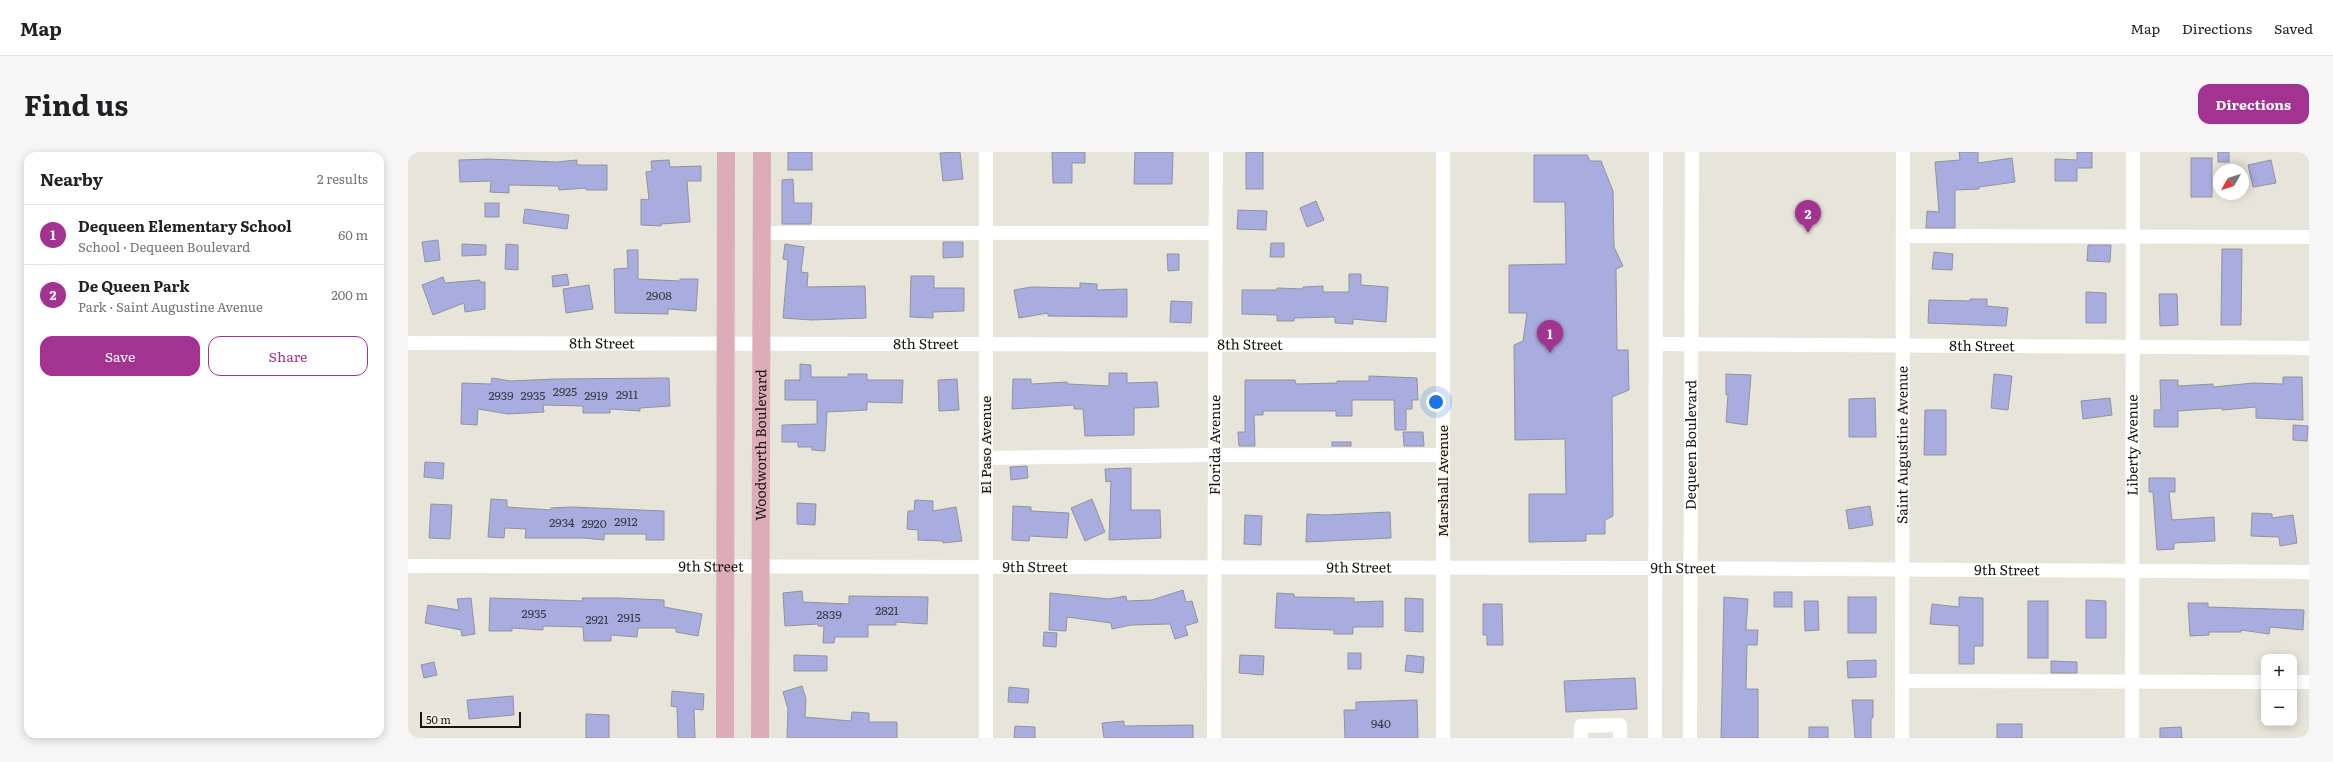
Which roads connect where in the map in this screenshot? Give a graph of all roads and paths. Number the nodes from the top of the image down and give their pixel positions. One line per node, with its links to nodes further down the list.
1 (726, 152): 17 (main road)
2 (762, 152): 10 (main road, Woodworth Boulevard)
3 (986, 152): 11 (street, El Paso Avenue)
4 (1216, 152): 12 (street, Florida Avenue)
5 (1443, 152): 23 (street, Marshall Avenue)
6 (1656, 152): 22 (street)
7 (1692, 152): 18 (street, Dequeen Boulevard)
8 (1903, 152): 14 (street, Saint Augustine Avenue)
9 (2133, 152): 13 (street, Liberty Avenue)
10 (762, 233): 11 (street); 19 (main road, Woodworth Boulevard)
11 (986, 233): 12 (street); 20 (street, El Paso Avenue)
12 (1216, 233): 21 (street, Florida Avenue)
13 (2132, 235): 14 (street); 15 (street); 25 (street, Liberty Avenue)
14 (1903, 236): 24 (street, Saint Augustine Avenue)
15 (2309, 237)
16 (408, 343): 17 (street, 8th Street)
17 (726, 343): 19 (street, 8th Street); 31 (main road)
18 (1691, 343): 22 (street, 8th Street); 24 (street, 8th Street); 37 (street, Dequeen Boulevard)
19 (762, 344): 20 (street, 8th Street); 32 (main road, Woodworth Boulevard)
20 (986, 344): 21 (street, 8th Street); 29 (street, El Paso Avenue)
21 (1216, 344): 23 (street, 8th Street); 27 (street, Florida Avenue)
22 (1656, 344): 36 (street)
23 (1443, 345): 28 (street, Marshall Avenue)
24 (1903, 345): 25 (street, 8th Street); 38 (street, Saint Augustine Avenue)
25 (2132, 347): 26 (street, 8th Street); 39 (street, Liberty Avenue)
26 (2309, 348)
27 (1215, 455): 28 (street); 29 (street); 34 (street, Florida Avenue)
28 (1443, 455): 35 (street, Marshall Avenue)
29 (986, 458): 33 (street, El Paso Avenue)
30 (408, 566): 31 (street, 9th Street)
31 (725, 566): 32 (street, 9th Street); 46 (main road)
32 (761, 566): 33 (street, 9th Street); 47 (main road, Woodworth Boulevard)
33 (986, 567): 34 (street, 9th Street); 48 (street, El Paso Avenue)
34 (1215, 568): 35 (street, 9th Street); 49 (street, Florida Avenue)
35 (1443, 568): 36 (street, 9th Street); 50 (street, Marshall Avenue)
36 (1655, 568): 37 (street, 9th Street); 53 (street)
37 (1691, 568): 38 (street, 9th Street); 54 (street, Dequeen Boulevard)
38 (1902, 570): 39 (street, 9th Street); 41 (street, Saint Augustine Avenue)
39 (2132, 572): 40 (street, 9th Street); 45 (street, Liberty Avenue)
40 (2309, 572)
41 (1902, 682): 45 (street); 55 (street, Saint Augustine Avenue)
42 (2261, 682): 45 (street)
43 (2297, 682): 44 (street)
44 (2309, 682)
45 (2132, 684): 56 (street, Liberty Avenue)
46 (725, 738)
47 (760, 738)
48 (986, 738)
49 (1214, 738)
50 (1443, 738)
51 (1581, 738): 52 (street)
52 (1620, 738)
53 (1655, 738)
54 (1690, 738)
55 (1902, 738)
56 (2132, 738)

